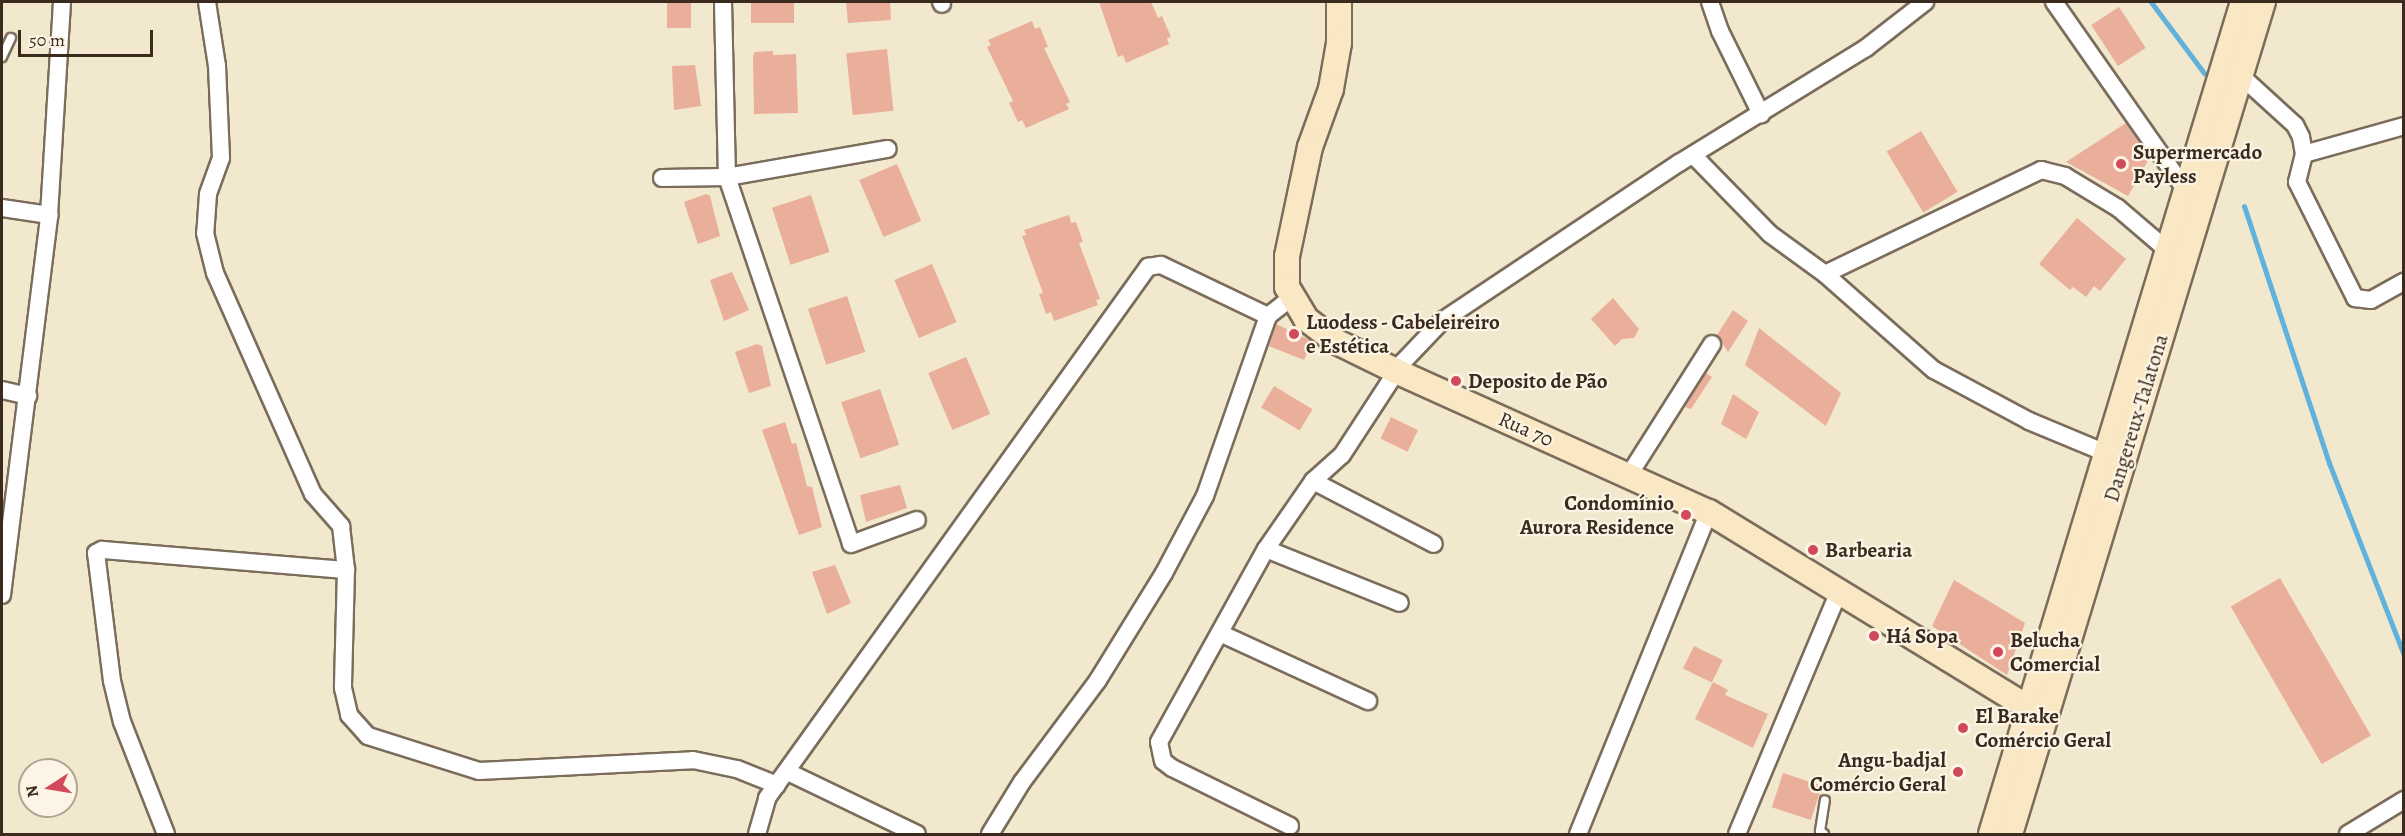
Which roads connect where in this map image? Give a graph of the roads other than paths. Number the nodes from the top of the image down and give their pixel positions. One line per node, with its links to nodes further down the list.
1 (62, 2): 22 (street)
2 (207, 2): 39 (street)
3 (723, 2): 18 (street)
4 (1339, 2): 26 (main road)
5 (1710, 2): 13 (street)
6 (1925, 2): 13 (street)
7 (2054, 2): 20 (street)
8 (2243, 2): 20 (main road, Dangereux-Talatona)
9 (2263, 2): 12 (main road, Dangereux-Talatona)
10 (11, 38): 11 (lane)
11 (2, 57)
12 (2240, 75): 16 (street); 59 (main road, Dangereux-Talatona)
13 (1761, 114): 17 (street)
14 (2403, 126): 16 (street)
15 (888, 149): 18 (street)
16 (2304, 153): 25 (street)
17 (1693, 155): 24 (street); 29 (street)
18 (727, 177): 19 (street); 36 (street)
19 (662, 178)
20 (2185, 189): 23 (main road, Dangereux-Talatona)
21 (2, 208): 22 (street)
22 (49, 215): 31 (street)
23 (2167, 250): 24 (street); 32 (main road, Dangereux-Talatona)
24 (1825, 274): 32 (street)
25 (2403, 282)
26 (1291, 298): 27 (street); 29 (main road, Rua 70)
27 (1268, 316): 46 (street); 54 (street)
28 (1712, 344): 33 (street)
29 (1396, 371): 33 (main road, Rua 70); 34 (street)
30 (2, 390): 31 (street)
31 (28, 396): 41 (street)
32 (2106, 453): 45 (main road, Dangereux-Talatona)
33 (1629, 475): 35 (main road, Rua 70)
34 (1313, 481): 37 (street); 38 (street)
35 (1709, 512): 40 (main road, Rua 70); 55 (street)
36 (917, 520)
37 (1434, 544)
38 (1266, 549): 42 (street); 43 (street)
39 (346, 570): 47 (street); 51 (street)
40 (1839, 591): 45 (main road, Rua 70); 56 (street)
41 (2, 596)
42 (1400, 603)
43 (1220, 633): 44 (street); 50 (street)
44 (1368, 701)
45 (2029, 708): 58 (main road, Dangereux-Talatona)
46 (788, 772): 47 (street); 53 (street)
47 (777, 785): 52 (street)
48 (1825, 800): 57 (lane)
49 (2403, 800): 60 (street)
50 (1290, 826)
51 (166, 834)
52 (757, 834)
53 (917, 834)
54 (990, 834)
55 (1578, 834)
56 (1737, 834)
57 (1824, 834)
58 (1991, 834)
59 (2010, 834)
60 (2348, 834)

